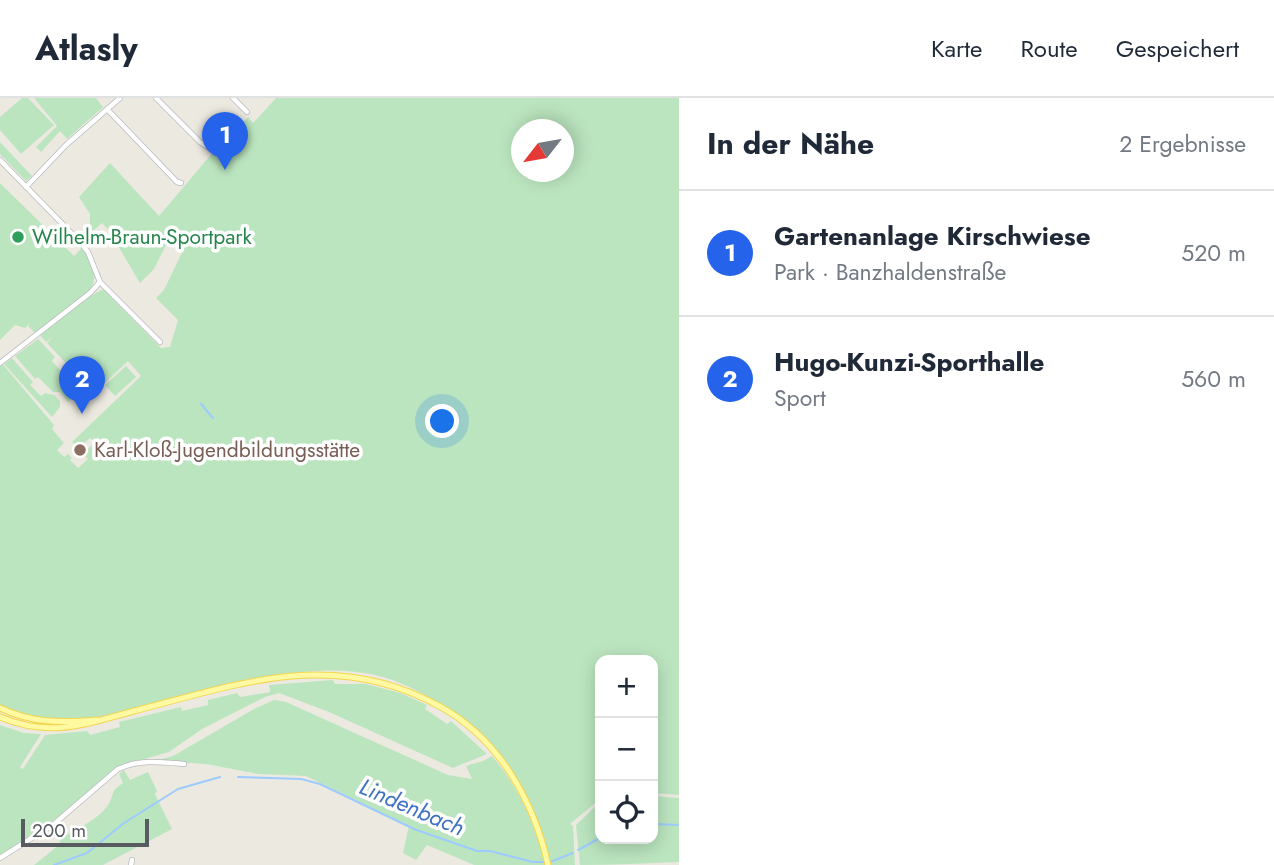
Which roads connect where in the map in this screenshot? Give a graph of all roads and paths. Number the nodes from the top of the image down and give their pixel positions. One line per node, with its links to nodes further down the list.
1 (120, 98): 4 (street)
2 (156, 98): 6 (street)
3 (233, 98): 5 (street)
4 (107, 109): 8 (street); 9 (street)
5 (247, 112)
6 (209, 148)
7 (0, 160): 9 (street)
8 (181, 183)
9 (26, 187): 10 (street)
10 (100, 282): 11 (street); 12 (street)
11 (160, 342)
12 (0, 363)
13 (0, 708): 15 (main road)
14 (0, 717): 15 (main road)
15 (106, 719): 18 (main road)
16 (184, 764): 17 (street)
17 (0, 858)
18 (548, 865)

